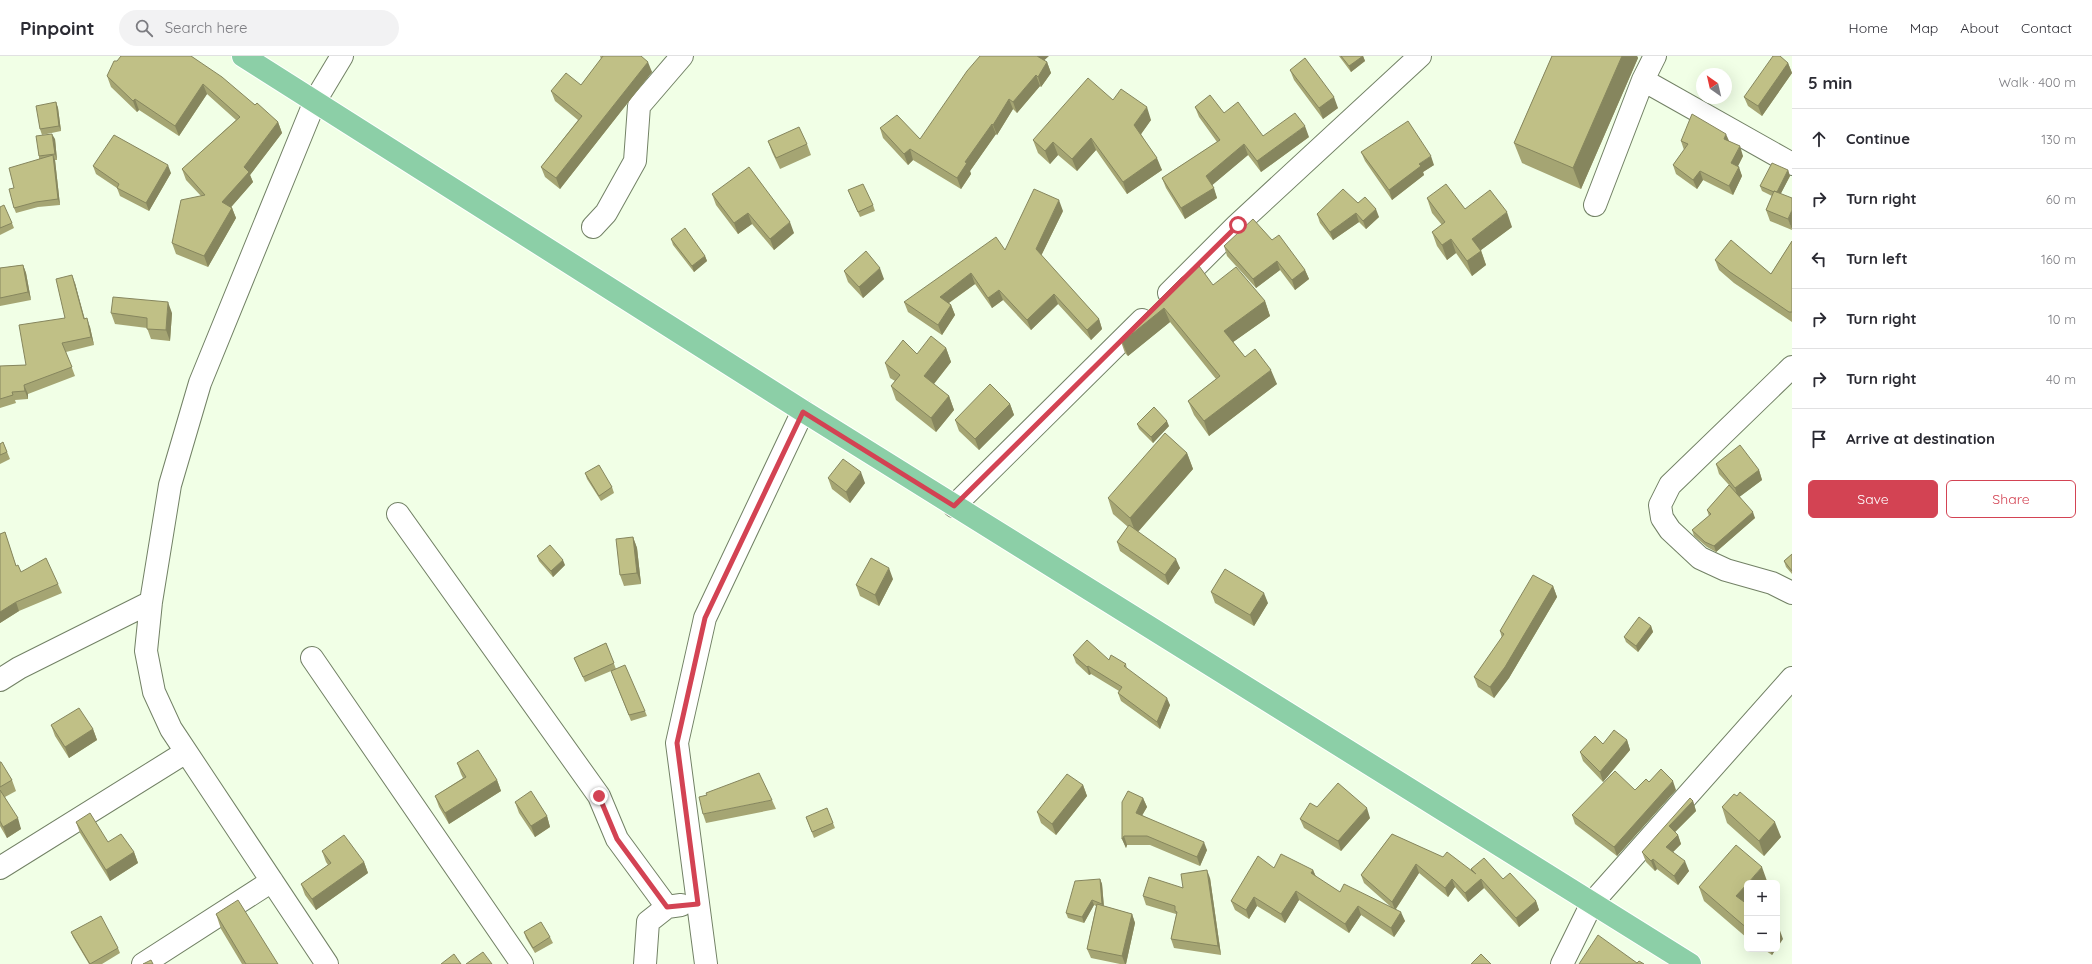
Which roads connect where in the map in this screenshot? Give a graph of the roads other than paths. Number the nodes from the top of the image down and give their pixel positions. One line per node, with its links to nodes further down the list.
1 (242, 56): 7 (main road)
2 (342, 56): 7 (street)
3 (682, 56): 10 (street)
4 (1420, 56): 13 (street)
5 (1655, 56): 6 (street)
6 (1643, 80): 8 (street); 9 (street)
7 (315, 101): 12 (main road); 16 (street)
8 (1792, 164)
9 (1595, 205)
10 (593, 227)
11 (1792, 367): 15 (street)
12 (803, 412): 13 (main road); 24 (street)
13 (954, 506): 23 (main road)
14 (398, 514): 25 (street)
15 (1792, 594)
16 (151, 602): 19 (street); 20 (street)
17 (312, 658): 28 (street)
18 (1792, 678): 23 (street)
19 (0, 680)
20 (186, 752): 21 (street); 22 (street)
21 (0, 868)
22 (272, 881): 26 (street); 27 (street)
23 (1592, 903): 31 (street); 32 (main road)
24 (698, 904): 25 (street); 30 (street)
25 (667, 907): 29 (street)
26 (143, 964)
27 (327, 964)
28 (522, 964)
29 (645, 964)
30 (706, 964)
31 (1562, 964)
32 (1690, 964)

